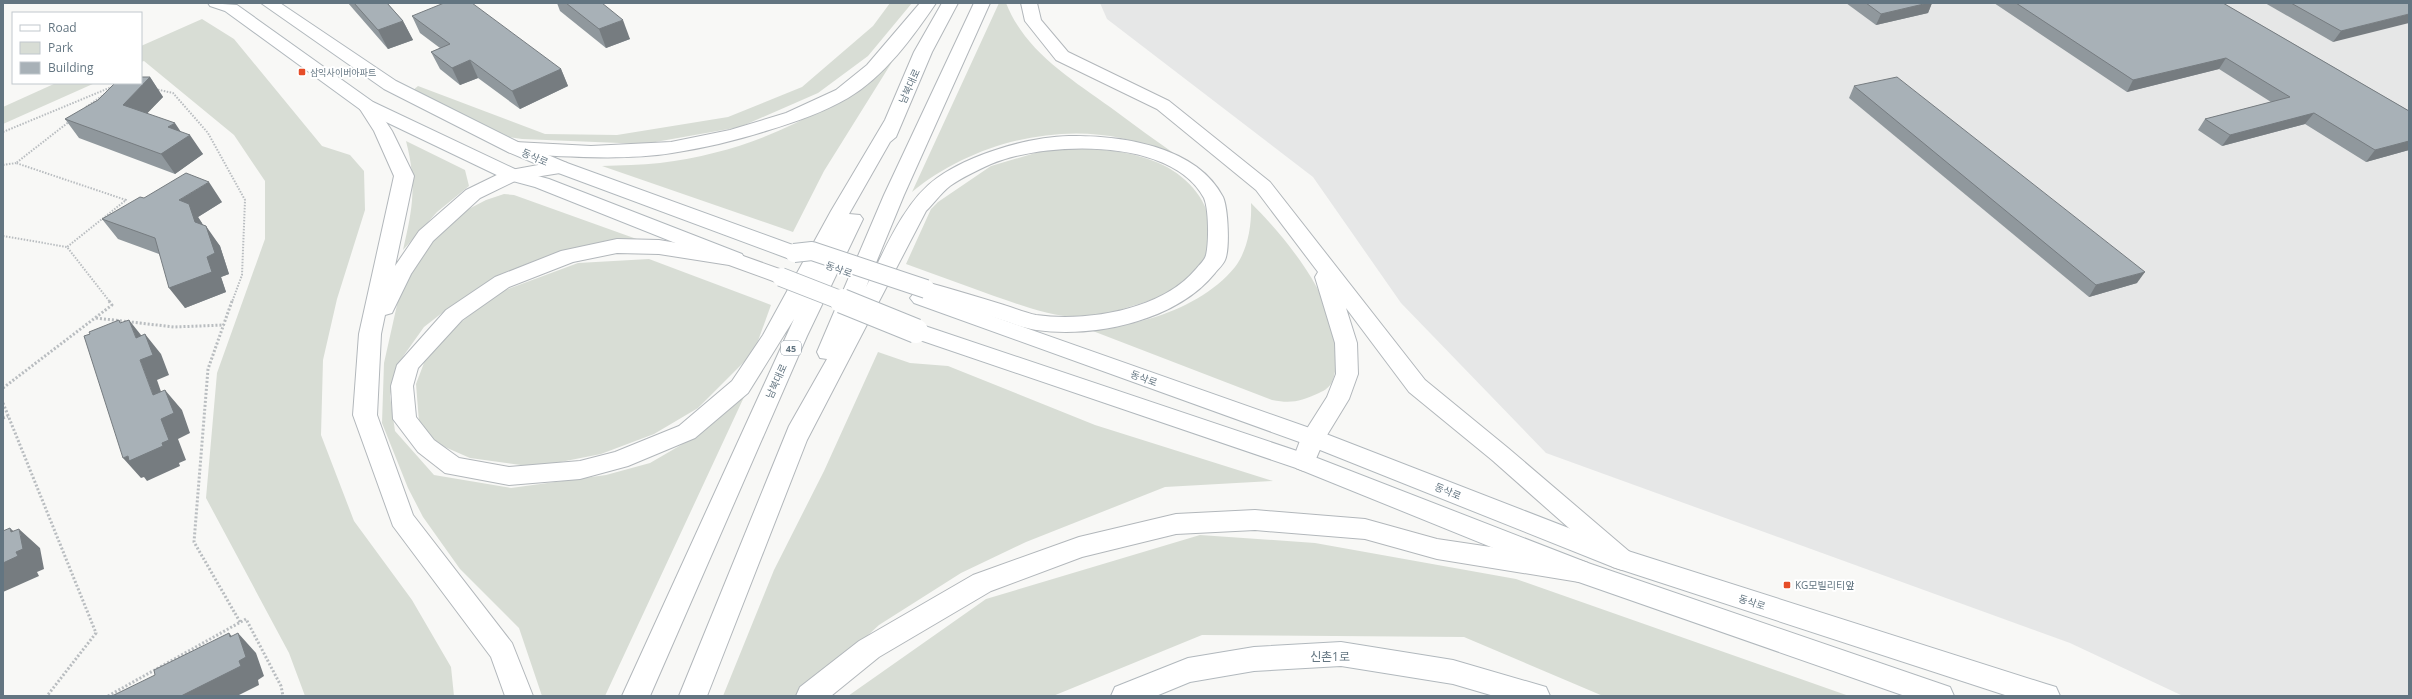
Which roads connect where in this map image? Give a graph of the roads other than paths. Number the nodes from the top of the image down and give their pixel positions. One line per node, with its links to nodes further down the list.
1 (216, 3): 7 (main road)
2 (269, 3): 9 (main road, 동삭로)
3 (928, 3): 9 (main road)
4 (950, 3): 8 (main road, 남북대로 / 45)
5 (982, 3): 17 (main road)
6 (1029, 3): 12 (main road)
7 (367, 106): 11 (main road); 15 (main road)
8 (891, 124): 13 (main road); 22 (main road, 남북대로 / 45)
9 (515, 148): 10 (main road, 동삭로)
10 (560, 167): 11 (main road); 14 (main road, 동삭로)
11 (512, 175): 13 (main road); 15 (main road)
12 (1318, 256): 16 (main road); 19 (main road)
13 (781, 277): 18 (main road, bridge)
14 (924, 294): 16 (main road, 동삭로); 17 (main road)
15 (370, 334): 21 (main road)
16 (1313, 438): 18 (main road); 19 (main road, 동삭로)
17 (796, 439): 23 (main road)
18 (1304, 462): 20 (main road)
19 (1622, 560): 28 (main road, 동삭로)
20 (1579, 571): 24 (main road); 27 (main road)
21 (519, 696)
22 (636, 696)
23 (693, 696)
24 (810, 696)
25 (1125, 696): 26 (main road, 신촌1로)
26 (1536, 696)
27 (1940, 696)
28 (2046, 696)

